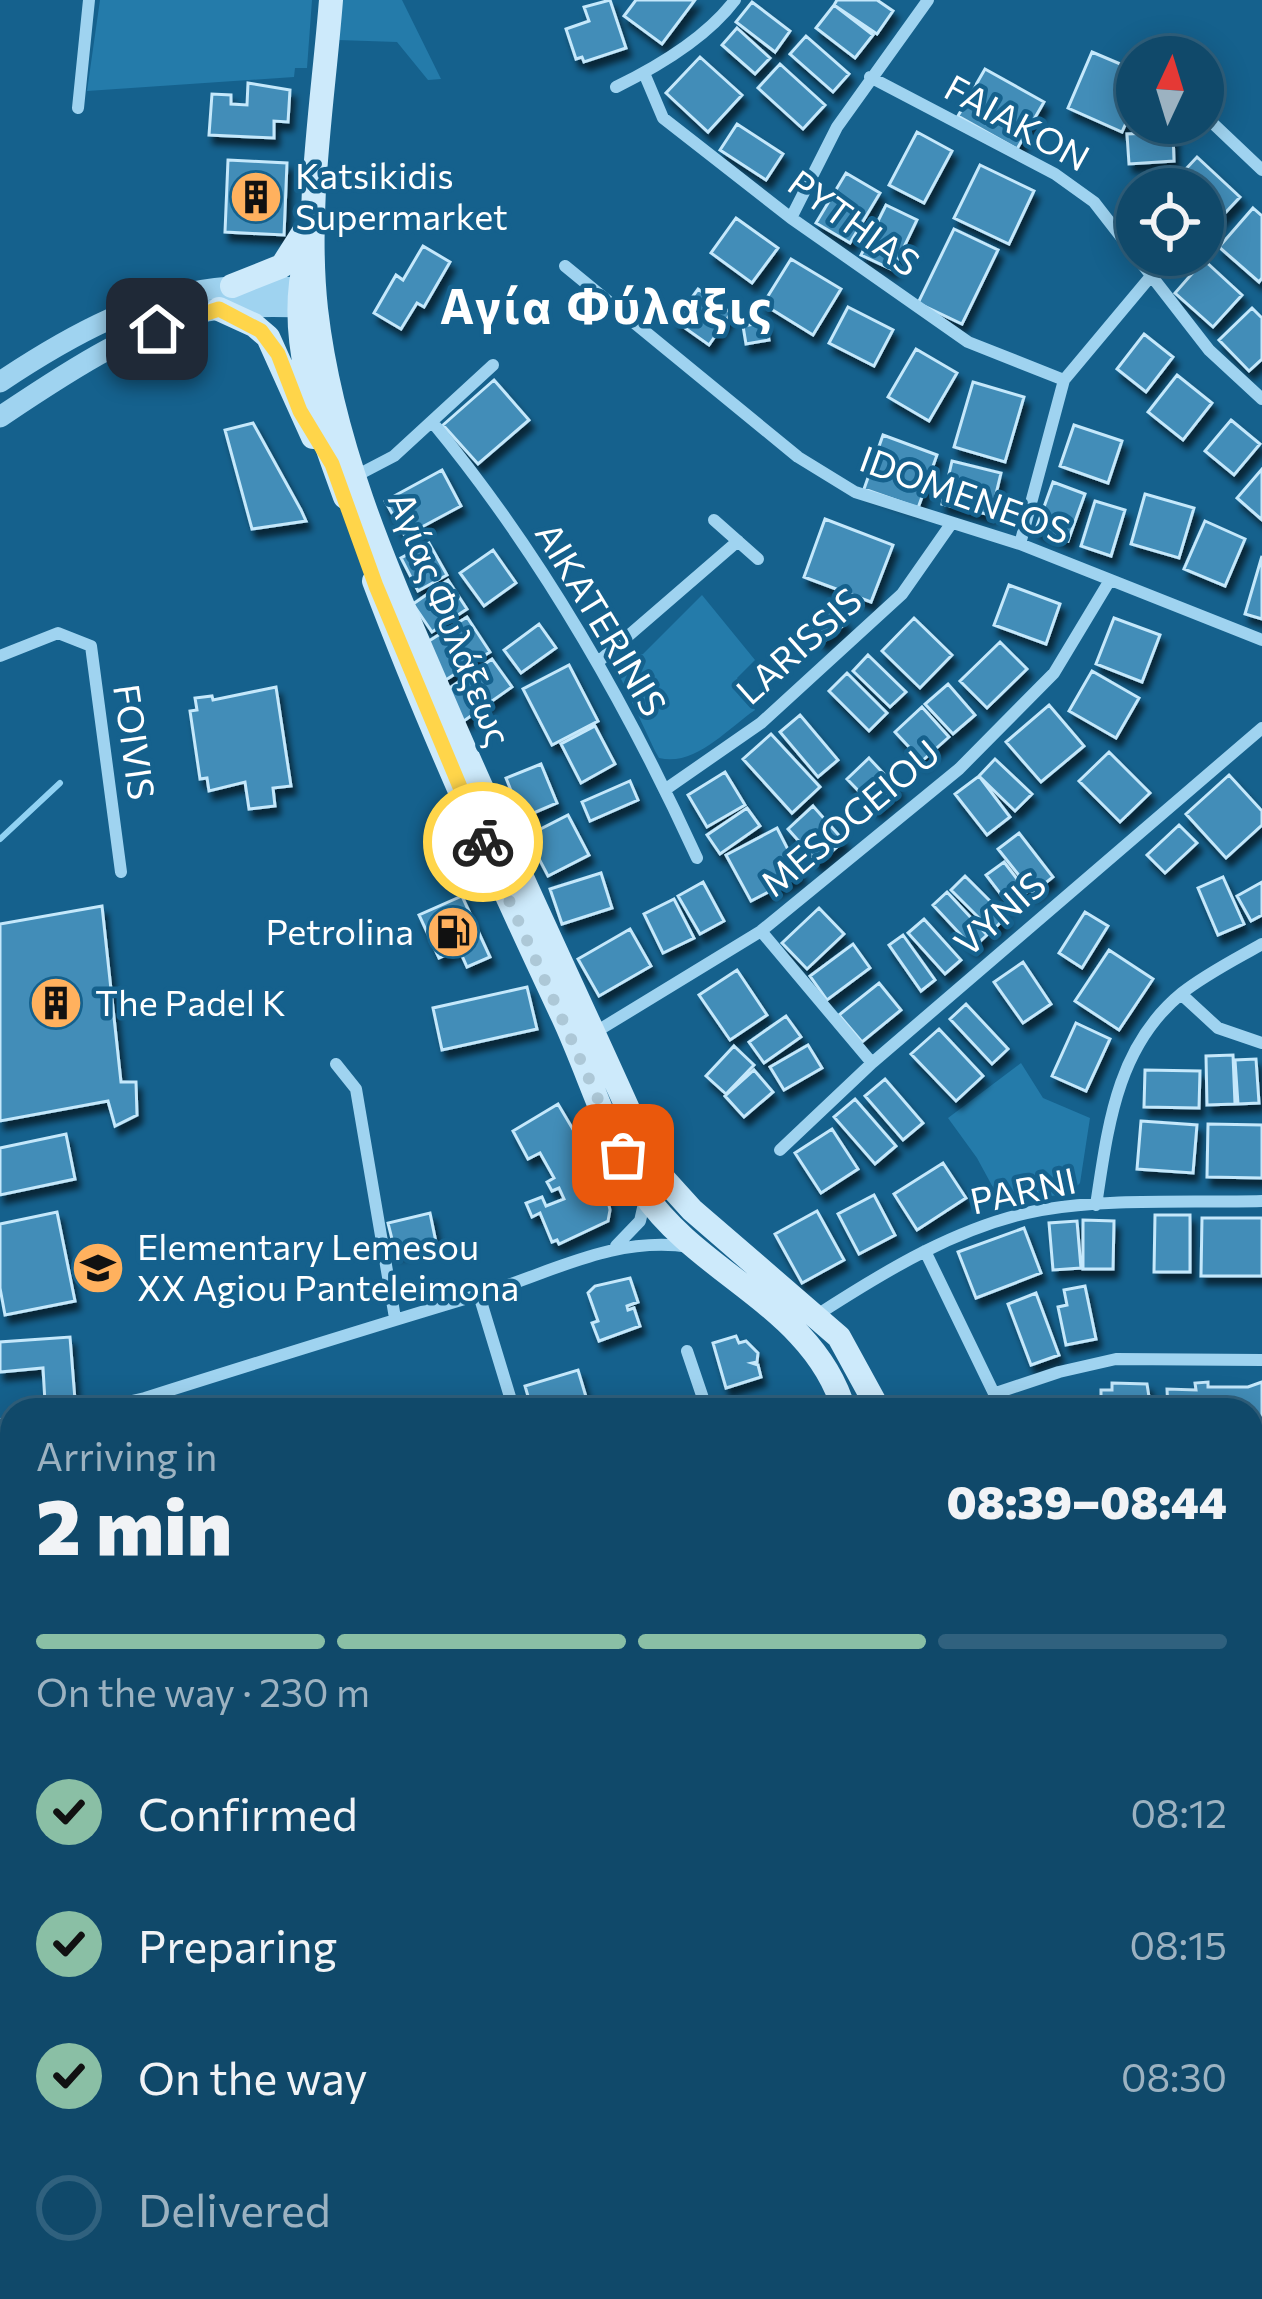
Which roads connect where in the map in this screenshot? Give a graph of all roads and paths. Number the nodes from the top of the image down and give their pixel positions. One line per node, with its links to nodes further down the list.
1 (89, 0): 8 (street)
2 (331, 0): 11 (main road)
3 (735, 0): 5 (street)
4 (928, 0): 6 (street)
5 (644, 73): 7 (street); 12 (street, PYTHIAS)
6 (870, 77): 12 (street); 13 (street, FAIAKON)
7 (616, 87)
8 (78, 108)
9 (1224, 135): 10 (street)
10 (1262, 170)
11 (314, 214): 16 (main road); 17 (main road)
12 (791, 218): 20 (street, PYTHIAS)
13 (1116, 231)
14 (565, 266): 27 (street, IDOMENEOS)
15 (1151, 276): 20 (street); 22 (street, FAIAKON)
16 (232, 286): 17 (street); 21 (street)
17 (307, 298): 18 (street); 25 (main road, Αγίας Φυλάξεως)
18 (219, 309): 23 (street); 25 (main road)
19 (493, 365): 24 (street)
20 (1064, 380): 29 (street)
21 (0, 382)
22 (1262, 399)
23 (0, 417)
24 (433, 423): 25 (street); 34 (street, AIKATERINIS)
25 (342, 474): 42 (main road, Αγίας Φυλάξεως)
26 (714, 520): 28 (street)
27 (951, 524): 29 (street, IDOMENEOS); 36 (street, LARISSIS)
28 (738, 541): 30 (street); 34 (street)
29 (1020, 544): 31 (street, IDOMENEOS)
30 (758, 559)
31 (1110, 580): 32 (street, IDOMENEOS); 39 (street, MESOGEIOU)
32 (1262, 640)
33 (0, 656): 38 (street, FOIVIS)
34 (598, 662): 36 (street, AIKATERINIS)
35 (1262, 728): 44 (street, VYNIS)
36 (666, 789): 37 (street, AIKATERINIS)
37 (698, 858)
38 (122, 872)
39 (761, 931): 42 (street, MESOGEIOU); 44 (street)
40 (1262, 944): 41 (street)
41 (1181, 994): 43 (street); 49 (street)
42 (585, 1036): 47 (main road, Αγίας Φυλάξεως); 54 (main road, Αγίας Φυλάξεως)
43 (1262, 1043)
44 (872, 1063): 46 (street, VYNIS)
45 (336, 1064): 55 (street)
46 (781, 1150)
47 (644, 1194): 50 (street); 51 (main road, Αγίας Φυλάξεως)
48 (1262, 1202): 49 (street, PARNI)
49 (1096, 1205): 52 (street, PARNI)
50 (616, 1247): 51 (street); 53 (street)
51 (695, 1247): 62 (main road, Αγίας Φυλάξεως)
52 (925, 1251): 54 (street, PARNI); 58 (street)
53 (479, 1295): 55 (street); 60 (street)
54 (817, 1315): 63 (main road, Αγίας Φυλάξεως)
55 (395, 1318): 59 (street)
56 (687, 1351): 61 (street)
57 (1262, 1360): 58 (street)
58 (996, 1393): 64 (street)
59 (164, 1398)
60 (510, 1398)
61 (703, 1398)
62 (841, 1398)
63 (872, 1398)
64 (998, 1398)

